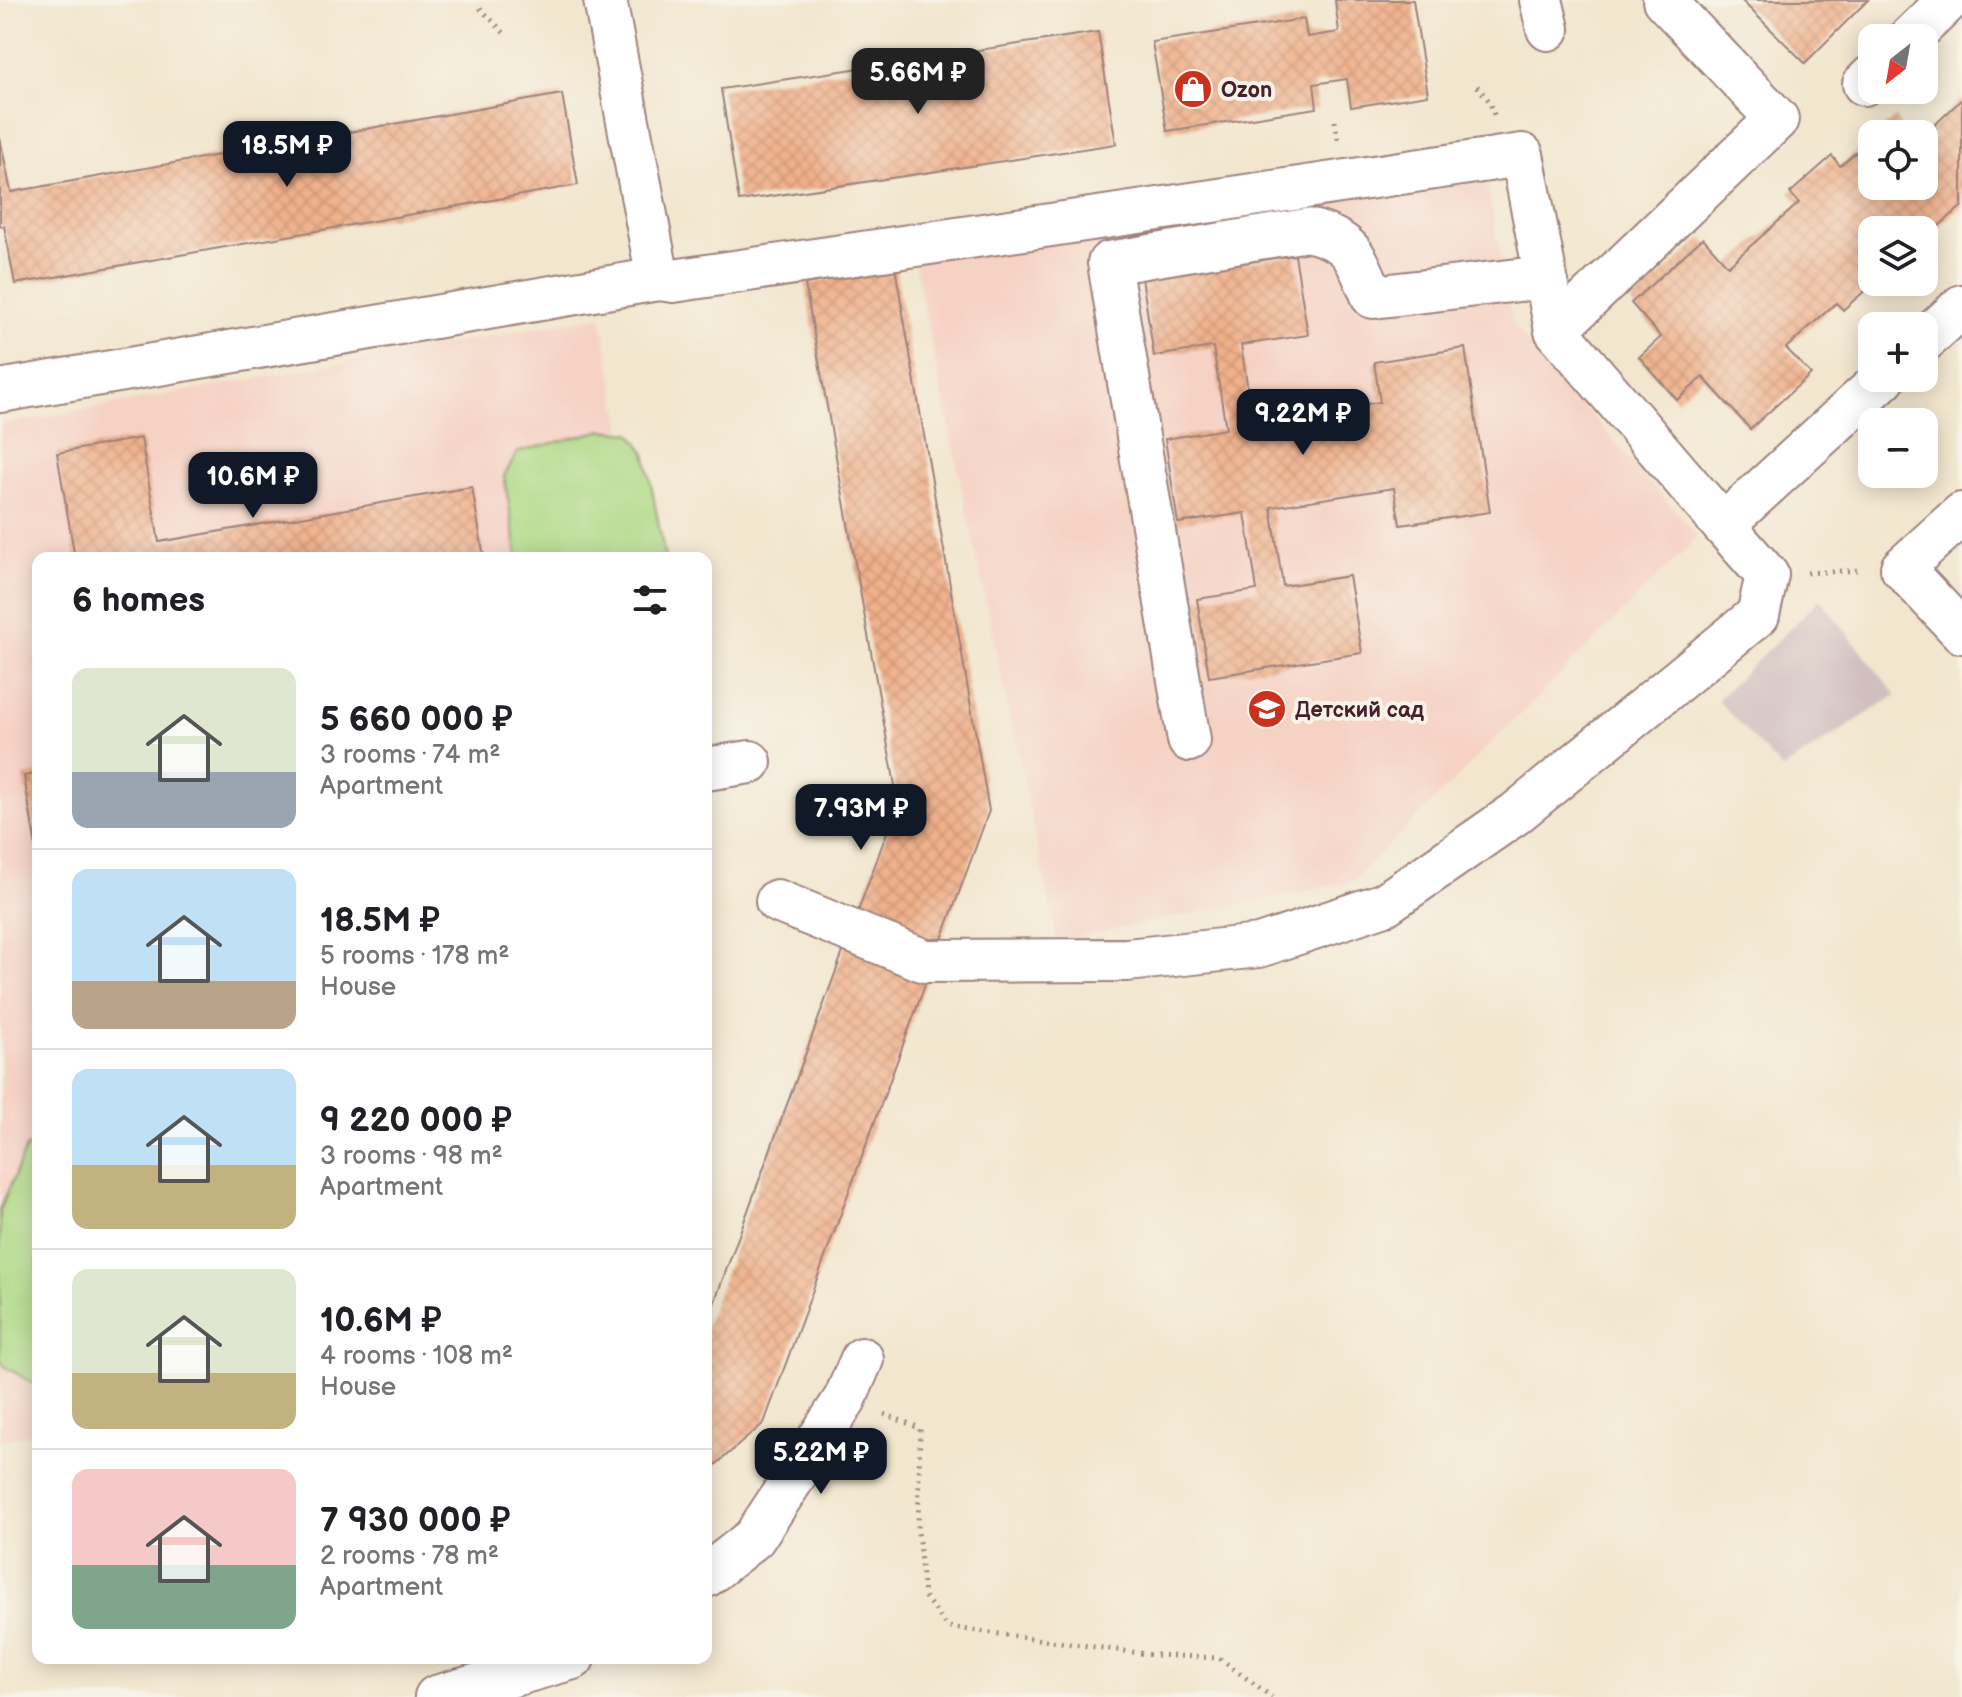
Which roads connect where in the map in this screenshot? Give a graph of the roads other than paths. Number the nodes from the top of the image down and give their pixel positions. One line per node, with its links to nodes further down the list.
1 (605, 0): 6 (street)
2 (1664, 0): 9 (street)
3 (1949, 0): 4 (street)
4 (1924, 24)
5 (1545, 277): 6 (street); 9 (street); 15 (street)
6 (658, 279): 10 (street)
7 (1962, 306): 8 (street)
8 (1938, 328)
9 (1556, 330): 13 (street)
10 (0, 391)
11 (1869, 392): 13 (street)
12 (1962, 514): 14 (street)
13 (1723, 525): 18 (street)
14 (1962, 632)
15 (1189, 740)
16 (750, 762): 17 (street)
17 (712, 768)
18 (777, 901)
19 (862, 1359): 20 (street)
20 (712, 1571)
21 (552, 1664): 22 (street)
22 (436, 1697)

